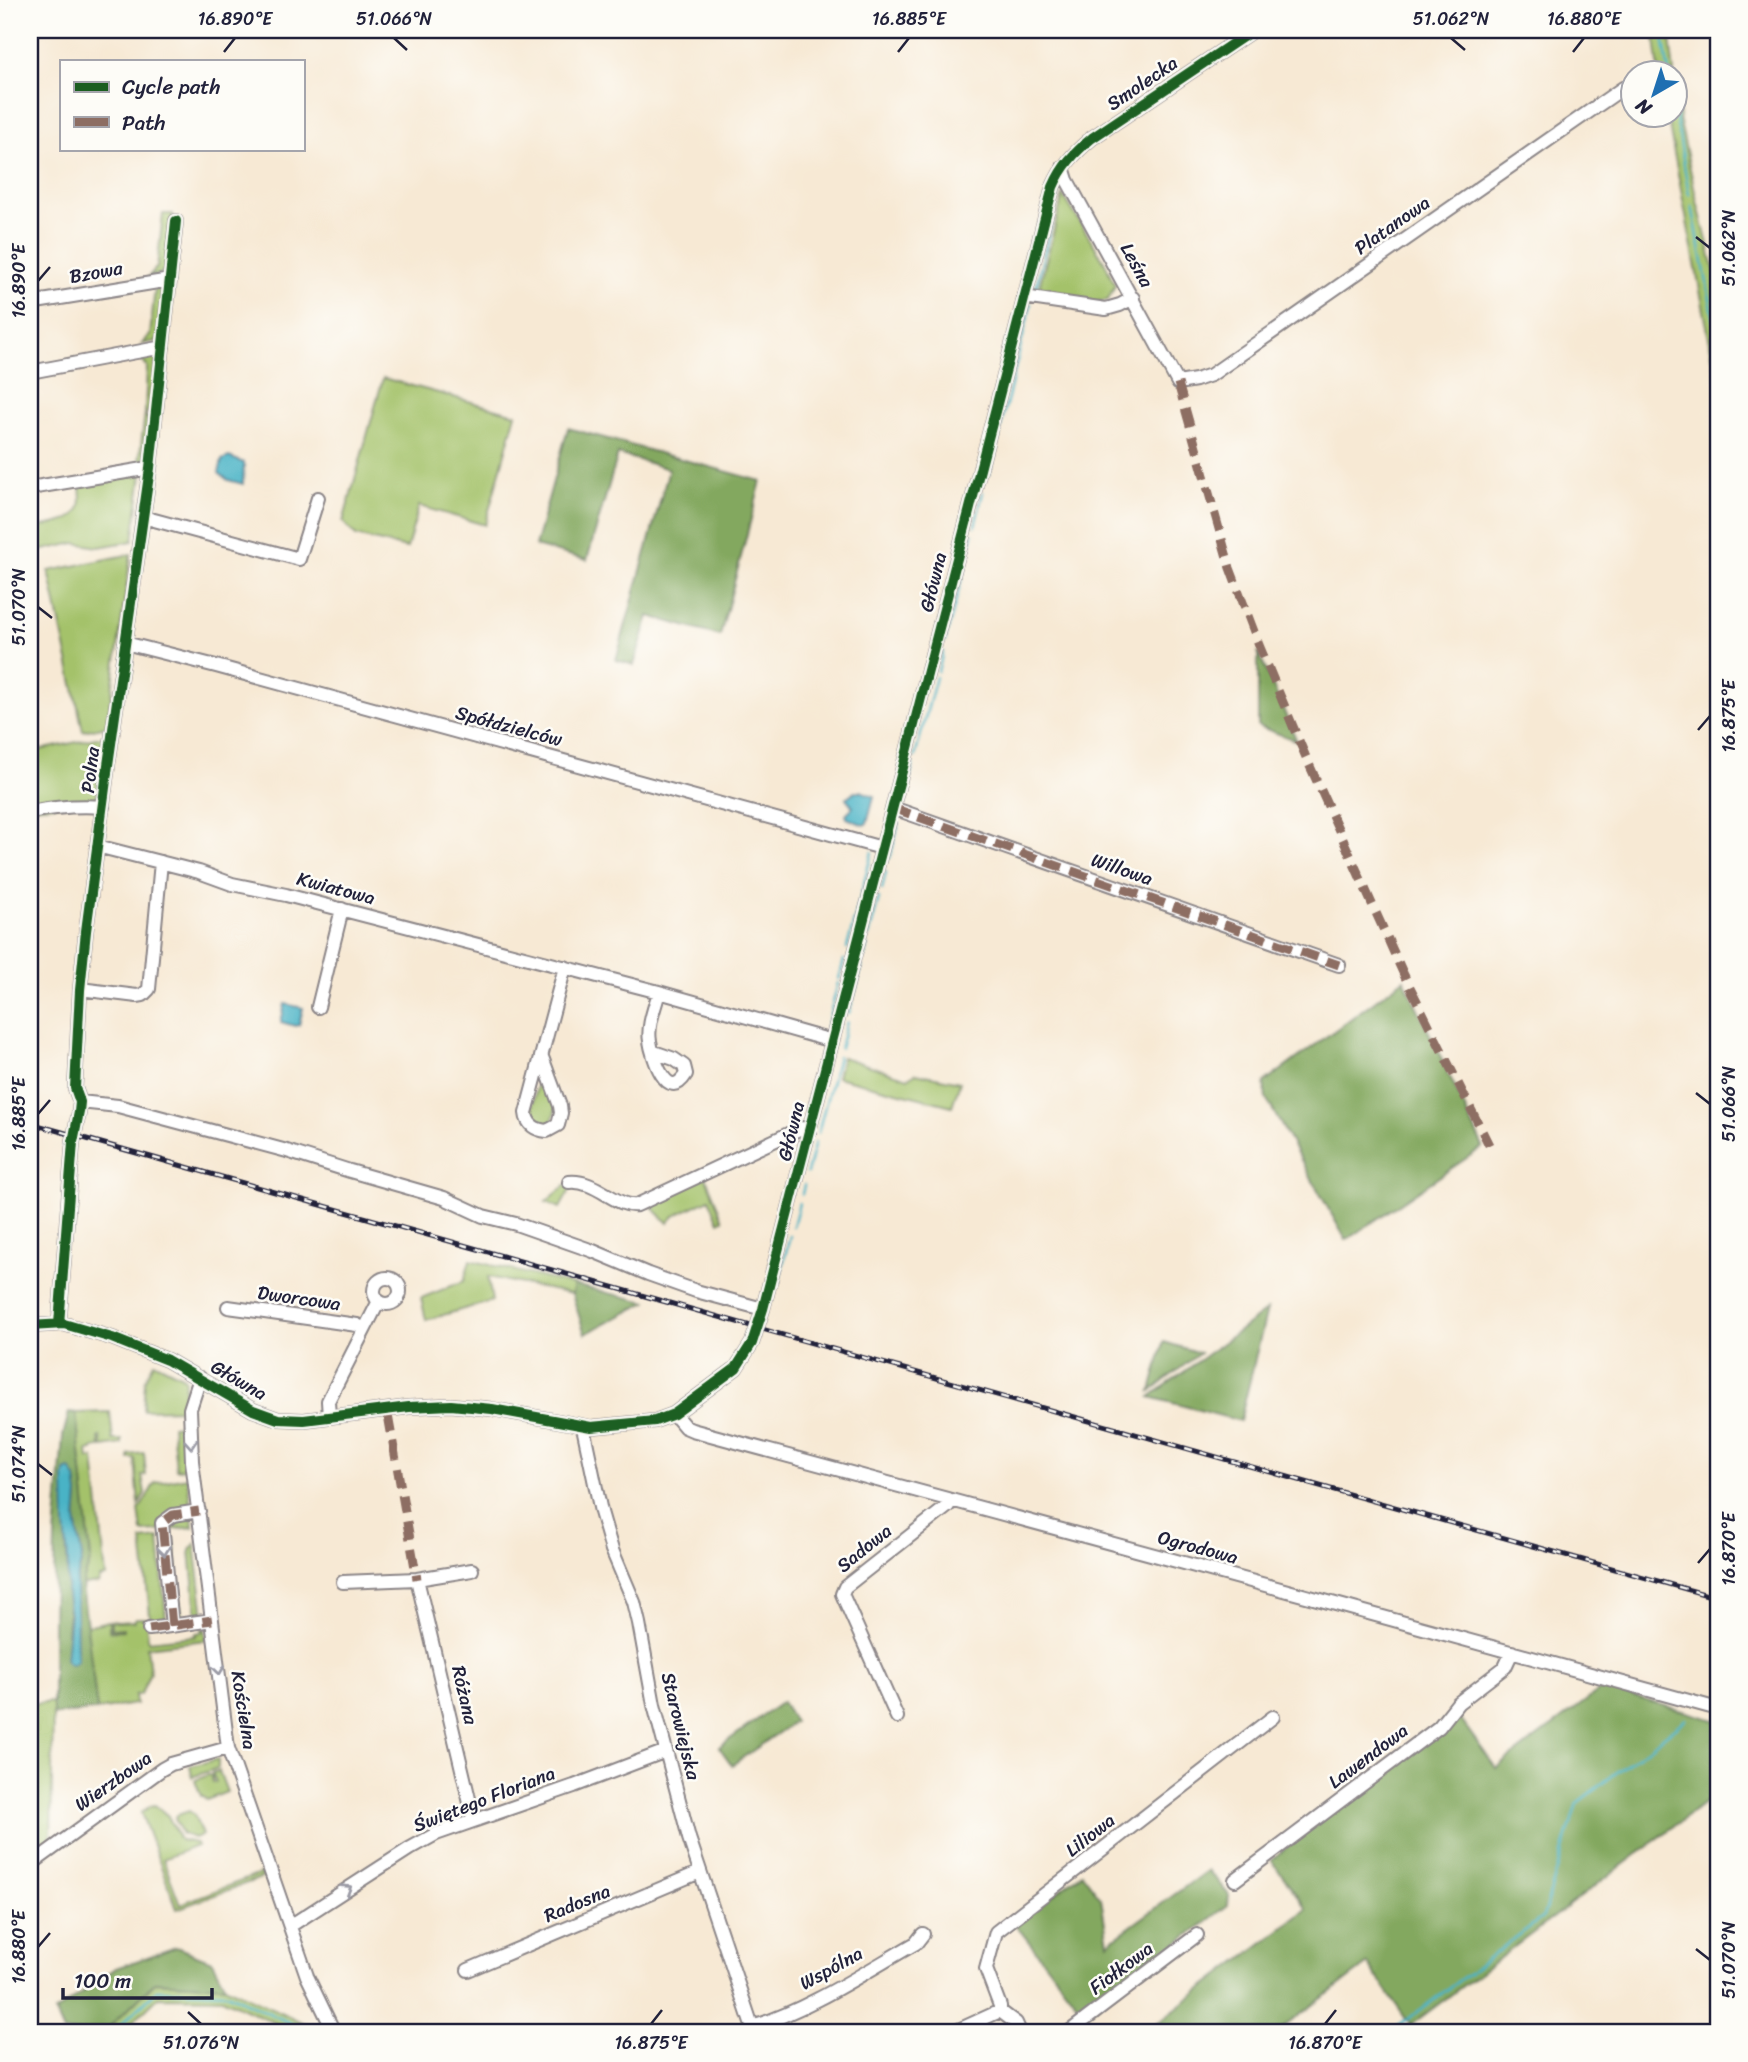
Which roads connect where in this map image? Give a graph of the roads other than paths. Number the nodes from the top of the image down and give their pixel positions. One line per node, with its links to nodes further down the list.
1 (1253, 30): 3 (street, Smolecka)
2 (1618, 91): 11 (street, Platanowa)
3 (1060, 171): 6 (street, Główna); 7 (street, Leśna)
4 (176, 221): 5 (street, Polna)
5 (170, 280): 8 (street, Bzowa); 9 (street, Polna)
6 (1024, 297): 7 (street); 18 (street, Główna)
7 (1133, 298): 11 (street, Leśna)
8 (30, 303)
9 (163, 347): 10 (street); 12 (street, Polna)
10 (30, 372)
11 (1178, 383)
12 (150, 467): 13 (street); 15 (street, Polna)
13 (30, 488)
14 (318, 498): 15 (street)
15 (143, 517): 16 (street, Polna)
16 (125, 643): 17 (street, Polna); 21 (street, Spółdzielców)
17 (103, 807): 19 (street); 20 (street, Polna)
18 (893, 808): 21 (street, Główna); 24 (street, Willowa)
19 (30, 812)
20 (97, 846): 22 (street, Kwiatowa); 26 (street, Polna)
21 (882, 848): 29 (street, Główna)
22 (161, 862): 23 (street, Kwiatowa); 26 (street)
23 (342, 909): 25 (street, Kwiatowa); 28 (street)
24 (1339, 965)
25 (565, 967): 27 (street, Kwiatowa); 31 (street)
26 (80, 989): 32 (street, Polna)
27 (659, 992): 29 (street, Kwiatowa); 30 (street)
28 (318, 1007)
29 (832, 1041): 33 (street, Główna)
30 (654, 1052)
31 (542, 1057): 31 (street)
32 (80, 1102): 37 (street); 38 (street, Polna)
33 (810, 1130): 34 (street, Główna); 37 (street, Główna)
34 (569, 1182)
35 (379, 1301): 40 (street, Dworcowa)
36 (228, 1307): 40 (street, Dworcowa)
37 (763, 1309): 42 (street, Główna)
38 (59, 1324): 39 (street, Główna); 41 (street, Główna)
39 (30, 1326)
40 (364, 1329): 43 (street, Dworcowa)
41 (200, 1378): 43 (street, Główna); 46 (street, Kościelna, one-way to 46)
42 (674, 1414): 44 (street, Główna); 45 (street, Ogrodowa)
43 (329, 1417): 44 (street, Główna)
44 (583, 1427): 58 (street, Starowiejska)
45 (950, 1500): 53 (street, Ogrodowa); 55 (street, Sadowa)
46 (199, 1511): 50 (street, Kościelna); 51 (street, one-way to 51)
47 (472, 1570): 48 (street)
48 (417, 1579): 49 (street); 59 (street, Różana)
49 (343, 1582)
50 (212, 1620): 51 (street); 57 (street, Kościelna, one-way to 57)
51 (172, 1626): 52 (street)
52 (149, 1629)
53 (1512, 1652): 54 (street, Ogrodowa); 62 (street, Lawendowa)
54 (1718, 1709)
55 (897, 1717)
56 (1273, 1717): 67 (street, Liliowa)
57 (229, 1748): 60 (street, Wierzbowa); 63 (street, Kościelna)
58 (666, 1751): 59 (street, Świętego Floriana); 61 (street, Starowiejska)
59 (474, 1820): 63 (street, Świętego Floriana, one-way to 59)
60 (30, 1865)
61 (700, 1872): 66 (street, Radosna); 68 (street, Starowiejska)
62 (1235, 1880)
63 (290, 1926): 69 (street, Kościelna)
64 (923, 1934): 68 (street, Wspólna)
65 (1197, 1935): 72 (street, Fiołkowa)
66 (468, 1970)
67 (1000, 2011): 70 (street); 71 (street)
68 (753, 2030)
69 (334, 2032)
70 (954, 2032)
71 (1020, 2032)
72 (1069, 2032)

